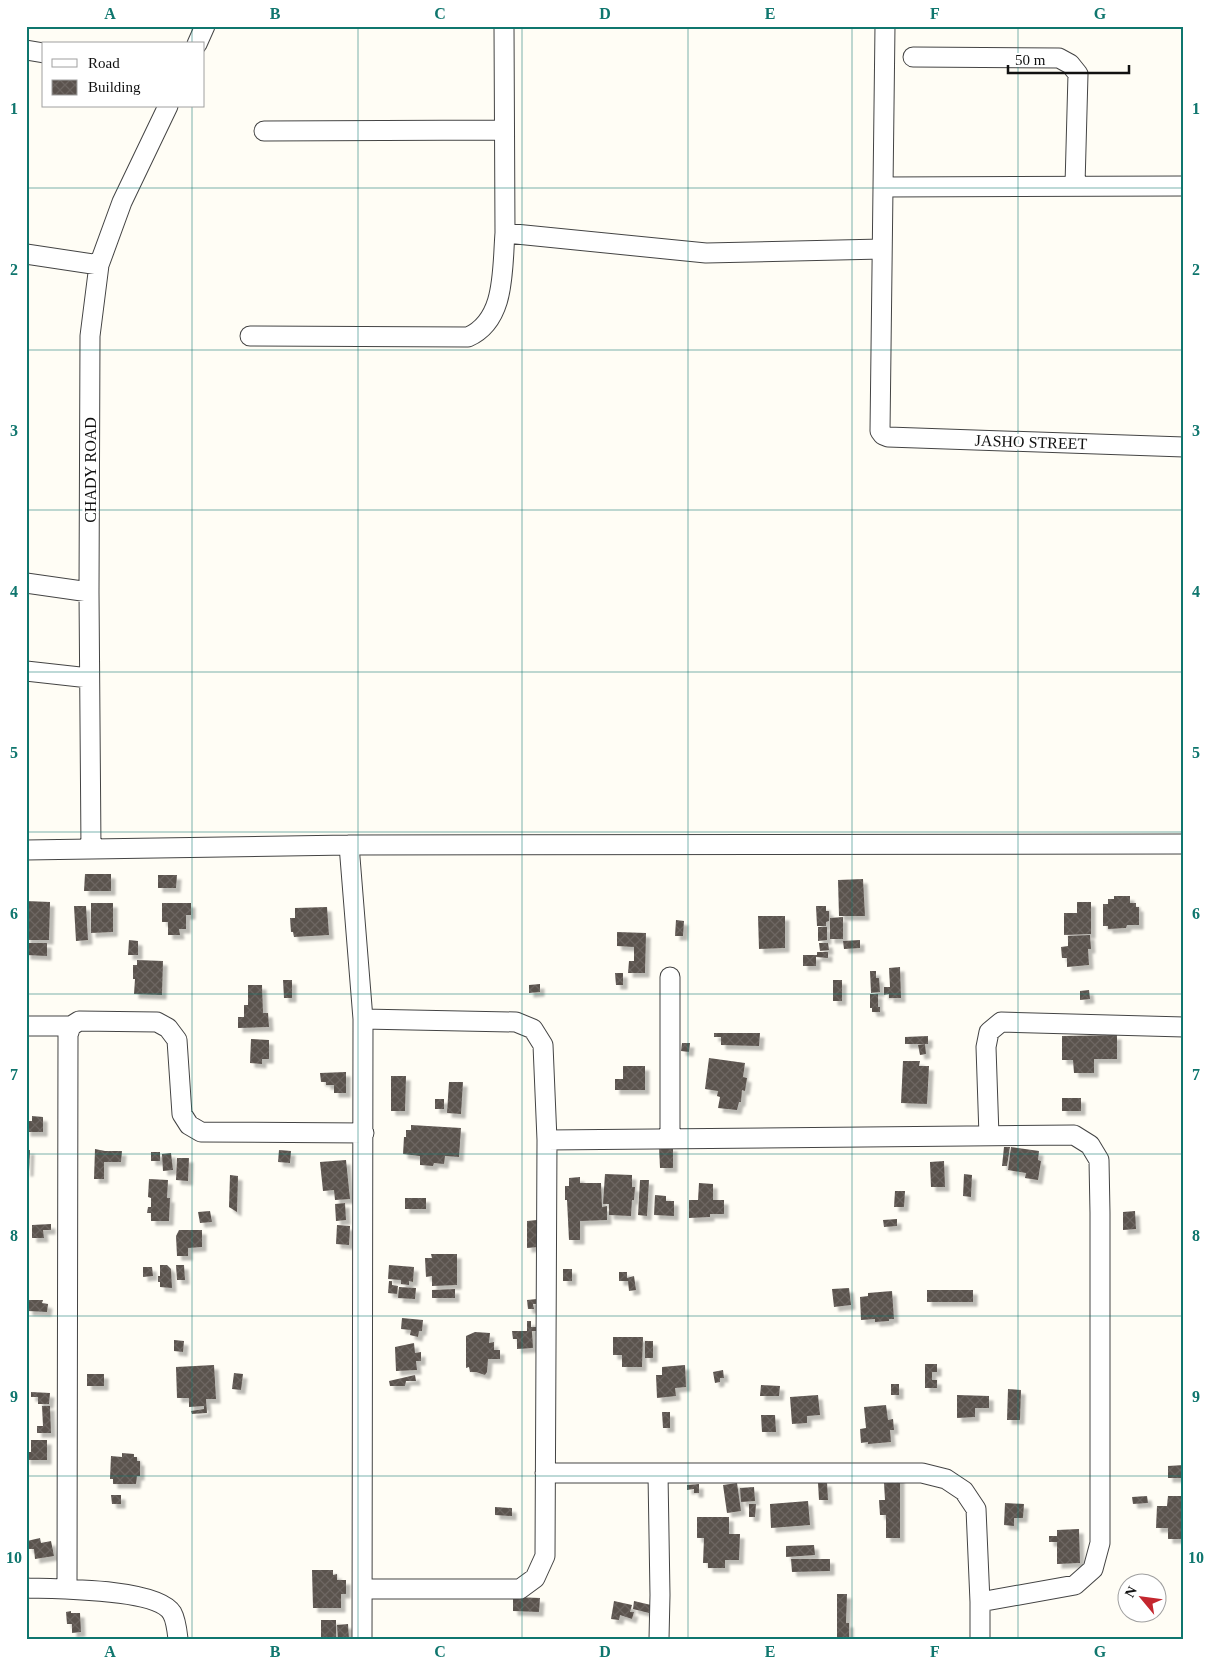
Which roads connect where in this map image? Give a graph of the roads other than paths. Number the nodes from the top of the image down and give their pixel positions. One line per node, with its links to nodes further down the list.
1 (205, 26): 4 (street)
2 (504, 26): 9 (street)
3 (885, 26): 13 (street)
4 (198, 42)
5 (26, 50): 6 (street)
6 (42, 53)
7 (913, 57): 11 (street)
8 (167, 108): 17 (street, CHADY ROAD)
9 (504, 130): 10 (street); 14 (street)
10 (264, 131)
11 (1075, 185): 12 (street); 13 (street)
12 (1184, 186)
13 (883, 187): 15 (street)
14 (505, 233): 15 (street); 18 (street)
15 (882, 249): 19 (street, JASHO STREET)
16 (26, 254): 17 (street)
17 (99, 265): 21 (street, CHADY ROAD)
18 (250, 336)
19 (1184, 447)
20 (26, 583): 21 (street)
21 (89, 592): 23 (street, CHADY ROAD)
22 (26, 671): 23 (street)
23 (89, 678): 26 (street, CHADY ROAD)
24 (1184, 844): 25 (street)
25 (349, 845): 26 (street); 29 (street)
26 (91, 849): 27 (street)
27 (26, 850)
28 (670, 978): 35 (street)
29 (364, 1019): 33 (street); 36 (street)
30 (26, 1026): 31 (street)
31 (71, 1026): 33 (street); 40 (street)
32 (1184, 1027): 34 (street)
33 (364, 1132): 41 (street)
34 (989, 1136): 35 (street); 42 (street)
35 (670, 1139): 36 (street)
36 (547, 1140): 37 (street)
37 (545, 1473): 38 (street); 41 (street)
38 (658, 1474): 42 (street); 45 (street)
39 (26, 1588): 40 (street)
40 (67, 1589): 43 (street)
41 (362, 1589): 44 (street)
42 (980, 1602): 46 (street)
43 (178, 1639)
44 (362, 1639)
45 (659, 1639)
46 (980, 1639)

